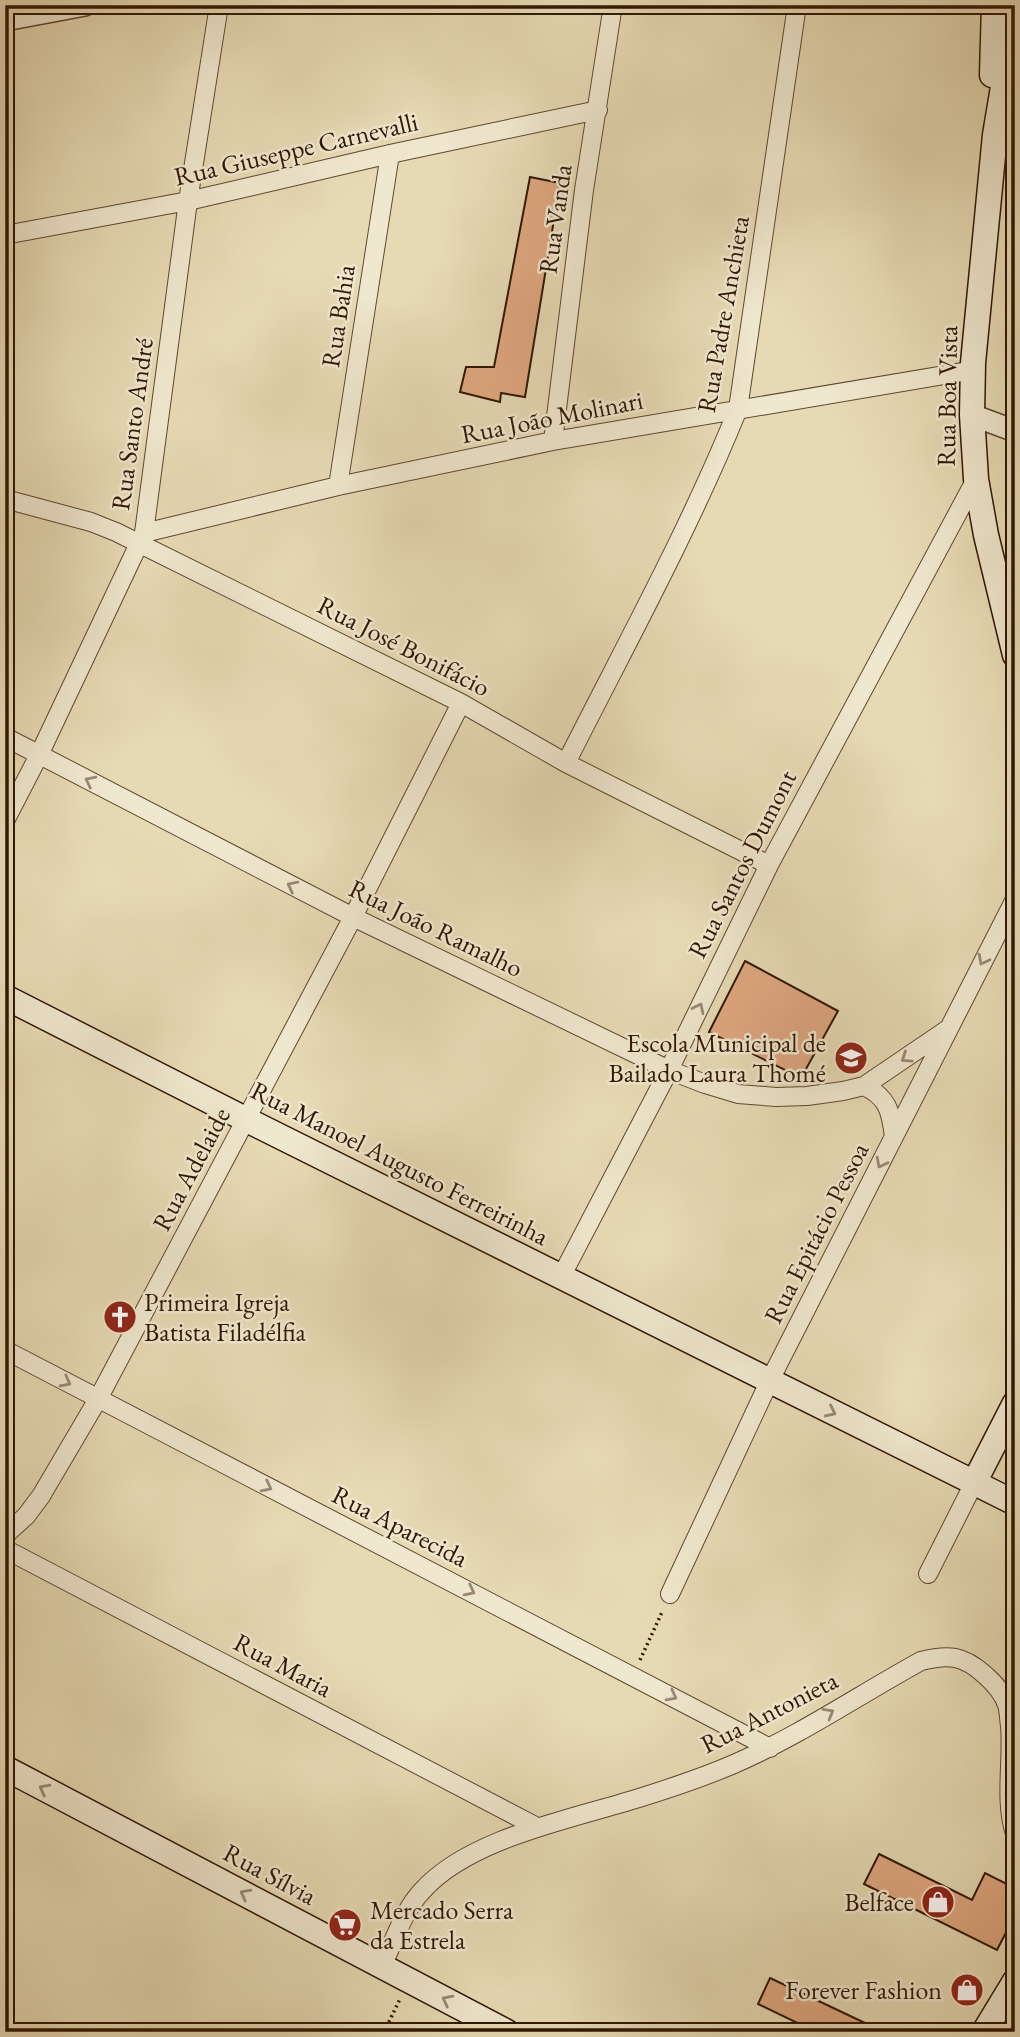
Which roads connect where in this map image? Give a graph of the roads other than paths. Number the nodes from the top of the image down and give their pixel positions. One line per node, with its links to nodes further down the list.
1 (85, 5): 7 (street)
2 (219, 5): 11 (street, Rua Santo André)
3 (614, 5): 8 (street, Rua Vanda)
4 (797, 5): 14 (street, Rua Padre Anchieta)
5 (994, 5): 9 (main road, Rua Boa Vista)
6 (1015, 15): 9 (main road, Rua Boa Vista)
7 (5, 20)
8 (598, 110): 10 (street, Rua Giuseppe Carnevalli); 17 (street, Rua Vanda)
9 (995, 135): 13 (main road, Rua Boa Vista)
10 (390, 154): 11 (street, Rua Giuseppe Carnevalli); 19 (street, Rua Bahia)
11 (187, 201): 12 (street, Rua Giuseppe Carnevalli); 21 (street, Rua Santo André)
12 (5, 235)
13 (974, 370): 14 (street, Rua João Molinari); 15 (main road, Rua Boa Vista)
14 (738, 409): 17 (street, Rua João Molinari); 26 (street, Rua Padre Anchieta)
15 (972, 415): 16 (street); 18 (main road, Rua Boa Vista)
16 (1015, 431)
17 (553, 441): 19 (street, Rua João Molinari)
18 (976, 479): 22 (main road, Rua Boa Vista); 28 (street, Rua Santos Dumont)
19 (338, 486): 21 (street, Rua João Molinari)
20 (5, 499): 21 (street, Rua José Bonifácio)
21 (142, 538): 23 (street, Rua José Bonifácio); 25 (street, Rua Santo André)
22 (1015, 654)
23 (461, 703): 26 (street, Rua José Bonifácio); 30 (street, Rua Adelaide)
24 (5, 737): 25 (street, Rua João Ramalho)
25 (40, 755): 27 (street, Rua Santo André); 30 (street, Rua João Ramalho, one-way to 25)
26 (566, 763): 28 (street, Rua José Bonifácio)
27 (5, 821)
28 (769, 864): 33 (street, Rua Santos Dumont, one-way to 28)
29 (1015, 900): 32 (street, Rua Epitácio Pessoa, one-way to 32)
30 (353, 917): 33 (street, Rua João Ramalho); 35 (street, Rua Adelaide)
31 (5, 997): 35 (main road, Rua Manoel Augusto Ferreirinha)
32 (948, 1029): 34 (street, Rua João Ramalho, one-way to 34); 36 (street, Rua Epitácio Pessoa)
33 (669, 1070): 34 (street, Rua João Ramalho); 37 (street, Rua Santos Dumont)
34 (863, 1086): 36 (street)
35 (247, 1120): 37 (main road, Rua Manoel Augusto Ferreirinha); 40 (street, Rua Adelaide)
36 (894, 1137): 39 (street, Rua Epitácio Pessoa, one-way to 39)
37 (561, 1277): 39 (main road, Rua Manoel Augusto Ferreirinha)
38 (5, 1350): 40 (street, Rua Aparecida, one-way to 40)
39 (769, 1382): 42 (main road, Rua Manoel Augusto Ferreirinha, one-way to 42); 47 (street, Rua Epitácio Pessoa)
40 (98, 1399): 44 (street, Rua Adelaide); 48 (street, Rua Aparecida, one-way to 48)
41 (1015, 1403): 42 (main road)
42 (974, 1483): 43 (main road, Rua Manoel Augusto Ferreirinha); 46 (street)
43 (1015, 1503)
44 (5, 1535)
45 (5, 1549): 50 (street, Rua Maria)
46 (928, 1574)
47 (670, 1594)
48 (770, 1748): 50 (street, Rua Antonieta); 51 (street, Rua Antonieta, one-way to 51)
49 (5, 1768): 52 (main road, Rua Sílvia, one-way to 49)
50 (537, 1827): 52 (street, Rua Antonieta)
51 (1015, 1834)
52 (382, 1966): 54 (main road, Rua Sílvia, one-way to 52)
53 (1015, 1981): 55 (main road)
54 (507, 2032)
55 (984, 2032)

